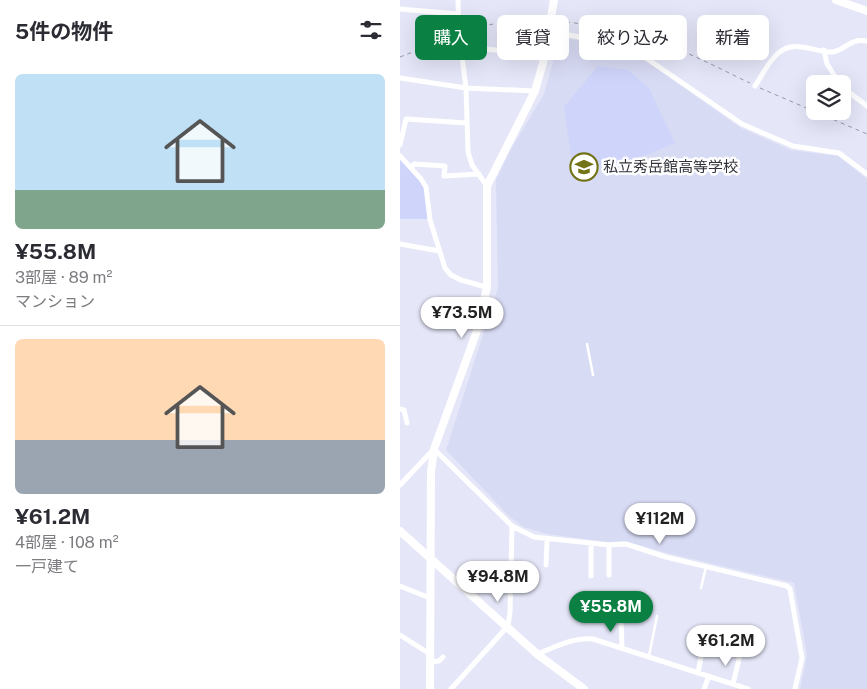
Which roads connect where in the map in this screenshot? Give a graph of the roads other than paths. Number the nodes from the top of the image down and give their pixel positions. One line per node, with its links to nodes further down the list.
1 (458, 0): 6 (street)
2 (554, 0): 7 (street)
3 (836, 0): 5 (street)
4 (400, 9): 6 (street)
5 (867, 11)
6 (458, 14)
7 (552, 15)
8 (569, 36): 27 (street)
9 (867, 41): 12 (street)
10 (487, 49): 11 (street)
11 (496, 50)
12 (824, 50): 15 (street); 17 (street)
13 (462, 60): 18 (street)
14 (544, 60): 19 (street)
15 (834, 75)
16 (400, 78): 18 (street)
17 (755, 86)
18 (466, 88): 19 (street); 22 (street)
19 (535, 91): 28 (street)
20 (851, 94): 21 (street)
21 (867, 106)
22 (467, 123): 23 (street); 26 (street)
23 (400, 145)
24 (400, 156): 25 (street)
25 (411, 168): 26 (street); 30 (street)
26 (479, 174): 28 (street)
27 (867, 174)
28 (487, 186): 31 (street)
29 (400, 244): 30 (street)
30 (439, 251): 31 (street)
31 (486, 287): 36 (street)
32 (587, 344): 33 (lane)
33 (592, 374)
34 (400, 409): 35 (street)
35 (407, 423)
36 (434, 449): 37 (street); 38 (street); 43 (street)
37 (400, 485)
38 (512, 526): 40 (street); 53 (street)
39 (400, 531): 43 (street)
40 (547, 540): 41 (street); 44 (street)
41 (591, 544): 42 (street); 47 (street)
42 (609, 545): 45 (street); 46 (street)
43 (430, 558): 50 (street); 53 (street)
44 (546, 565)
45 (706, 566): 49 (lane); 70 (street)
46 (609, 575)
47 (591, 576)
48 (400, 586): 50 (street)
49 (701, 588)
50 (430, 598): 61 (street)
51 (657, 616): 59 (lane)
52 (621, 618): 56 (street)
53 (508, 626): 57 (street); 66 (street)
54 (706, 634): 62 (street)
55 (400, 635): 61 (street)
56 (622, 648): 57 (street); 59 (street)
57 (538, 654): 67 (street)
58 (740, 655): 64 (street)
59 (649, 656): 62 (street)
60 (444, 657): 61 (street)
61 (430, 658): 65 (street)
62 (698, 673): 63 (street)
63 (709, 676): 64 (street); 68 (street)
64 (732, 684): 69 (street)
65 (430, 689)
66 (451, 689)
67 (584, 689)
68 (704, 689)
69 (748, 689)
70 (795, 689)

